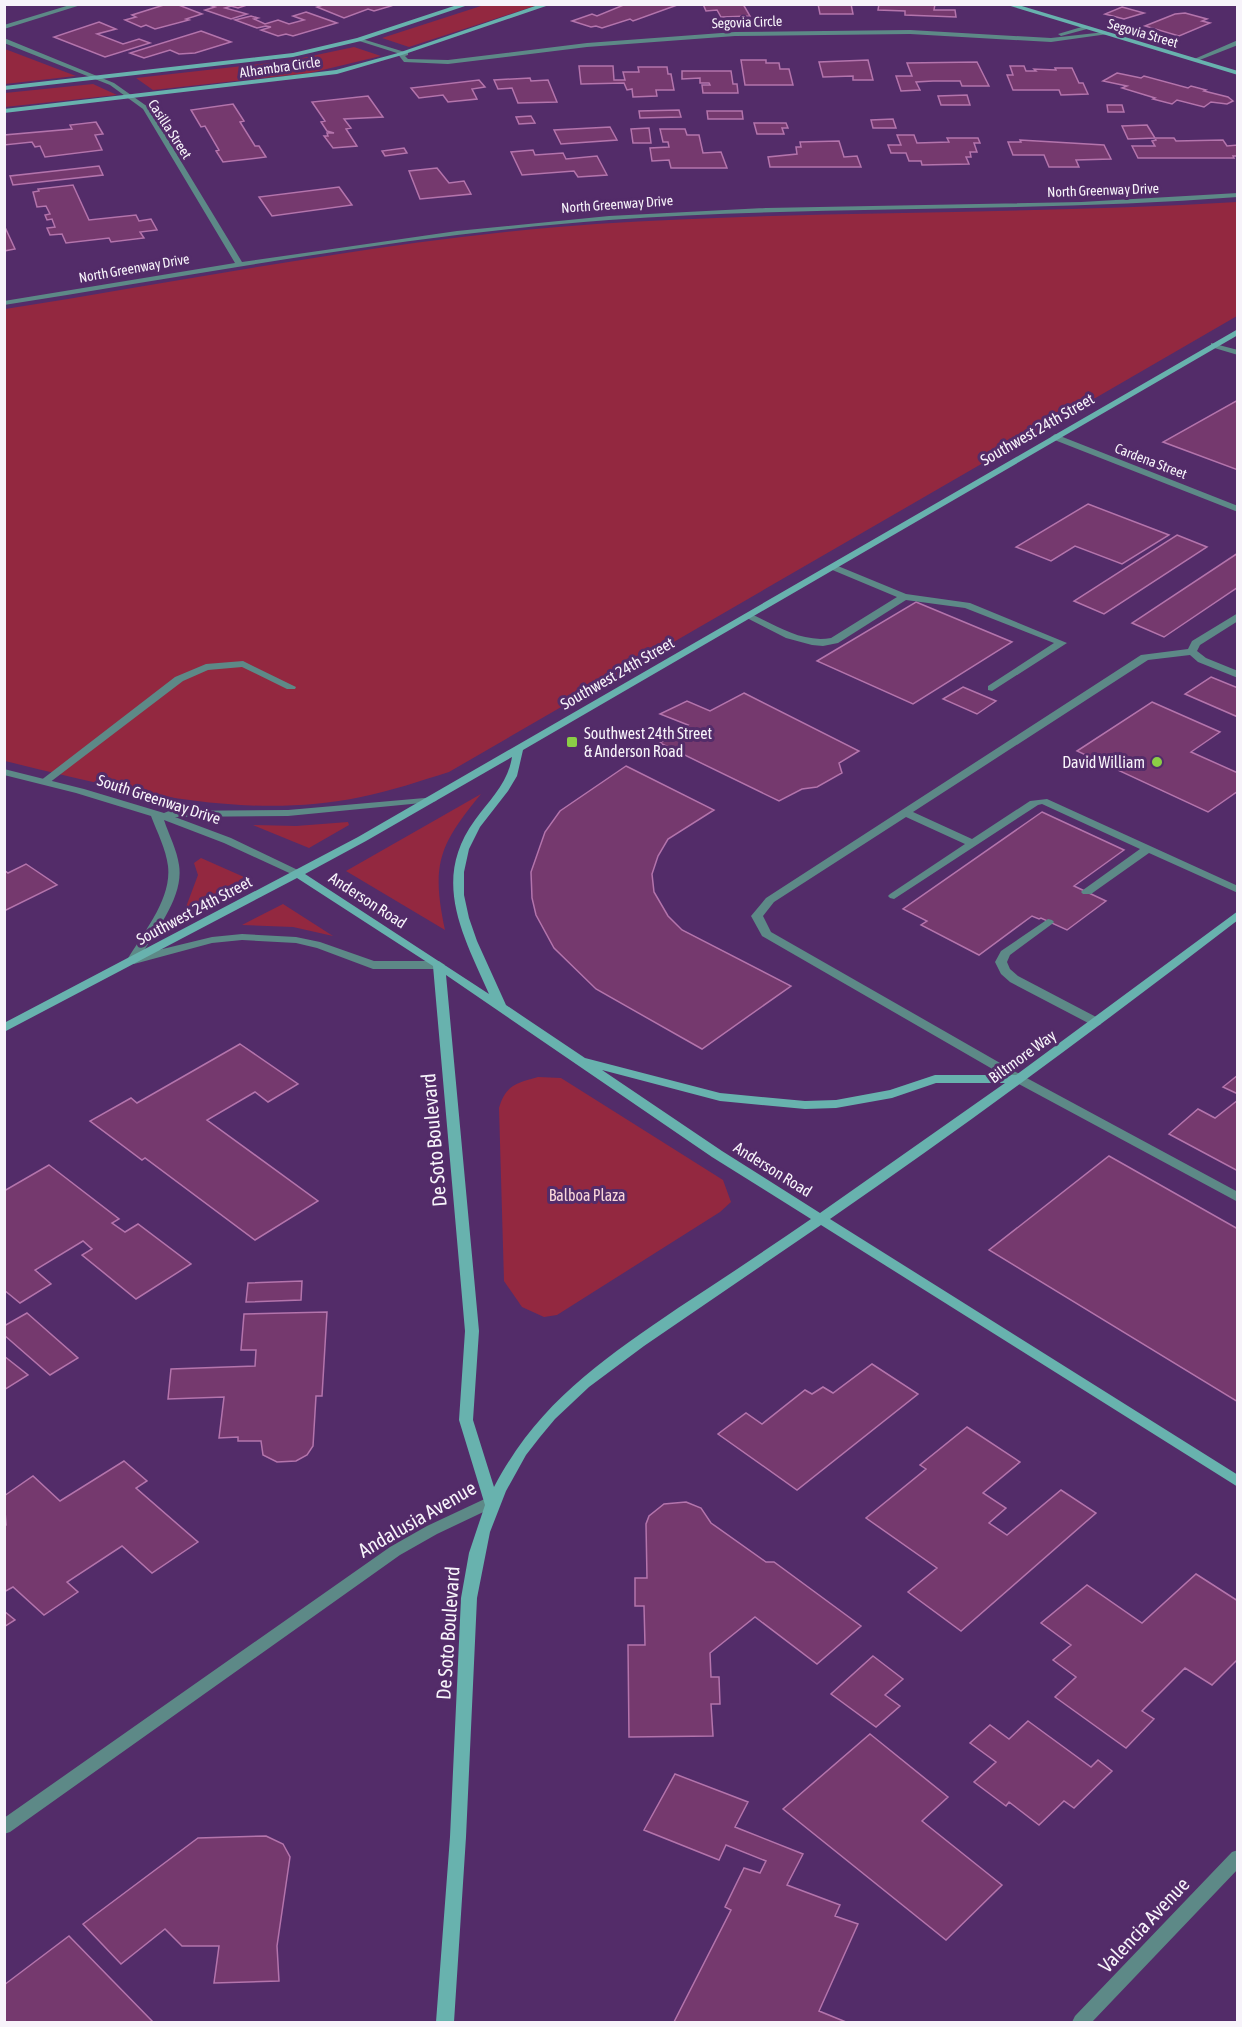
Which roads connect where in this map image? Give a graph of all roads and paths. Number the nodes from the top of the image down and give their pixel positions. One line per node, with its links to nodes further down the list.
1 (81, 4): 5 (street)
2 (468, 4): 10 (street, Alhambra Circle)
3 (549, 4): 12 (street, Alhambra Circle)
4 (1007, 4): 6 (street, Segovia Street)
5 (4, 27)
6 (1085, 28): 7 (street, Segovia Street); 8 (street, Segovia Circle)
7 (1105, 34): 8 (street, Segovia Circle); 13 (street, Segovia Street)
8 (1036, 38): 12 (street, Segovia Circle)
9 (4, 40): 15 (street, Casilla Street)
10 (358, 40): 12 (street, Segovia Circle); 15 (street, Alhambra Circle)
11 (1238, 42): 13 (street)
12 (400, 54): 17 (street, Alhambra Circle)
13 (1195, 60): 14 (street, Segovia Street)
14 (1238, 73)
15 (99, 78): 16 (street, Alhambra Circle); 17 (street, Casilla Street)
16 (4, 88)
17 (133, 97): 18 (street, Alhambra Circle); 20 (street, Casilla Street)
18 (4, 111)
19 (1238, 195): 20 (street, North Greenway Drive)
20 (239, 264): 21 (street, North Greenway Drive)
21 (4, 303)
22 (1238, 331): 23 (street, Southwest 24th Street)
23 (1214, 345): 24 (street); 25 (street, Southwest 24th Street)
24 (1238, 353)
25 (1055, 437): 26 (street, Cardena Street); 27 (street, Southwest 24th Street)
26 (1238, 509)
27 (833, 567): 28 (street); 29 (street, Southwest 24th Street)
28 (903, 597): 29 (street); 34 (street)
29 (748, 616): 35 (street, Southwest 24th Street)
30 (1238, 616): 31 (street)
31 (1192, 652): 32 (street); 39 (street)
32 (1238, 675)
33 (291, 687): 37 (street)
34 (992, 688)
35 (518, 749): 38 (street, Southwest 24th Street); 51 (street)
36 (4, 772): 37 (street, South Greenway Drive)
37 (45, 781): 40 (street, South Greenway Drive)
38 (432, 799): 40 (street); 43 (street, Southwest 24th Street)
39 (905, 812): 41 (street); 55 (street)
40 (156, 814): 43 (street, South Greenway Drive); 49 (street)
41 (973, 844): 42 (street); 46 (street)
42 (1148, 848): 44 (street); 45 (street)
43 (298, 874): 49 (street, Southwest 24th Street); 50 (street, Anderson Road)
44 (1238, 890)
45 (1087, 892)
46 (894, 896)
47 (1238, 914): 52 (street, Biltmore Way)
48 (1048, 922): 52 (street)
49 (133, 960): 50 (street); 53 (street, Southwest 24th Street)
50 (440, 965): 51 (street, Anderson Road); 59 (street, De Soto Boulevard)
51 (501, 1008): 54 (street, Anderson Road)
52 (1096, 1022): 55 (street, Biltmore Way)
53 (4, 1028)
54 (576, 1059): 55 (street); 57 (street, Anderson Road)
55 (1019, 1079): 56 (street); 57 (street, Biltmore Way)
56 (1238, 1198)
57 (821, 1218): 58 (street, Anderson Road); 59 (street, Andalusia Avenue)
58 (1238, 1482)
59 (491, 1502): 60 (street, Andalusia Avenue); 62 (street, De Soto Boulevard)
60 (4, 1827)
61 (1238, 1857): 63 (street, Valencia Avenue)
62 (445, 2022)
63 (1081, 2022)

